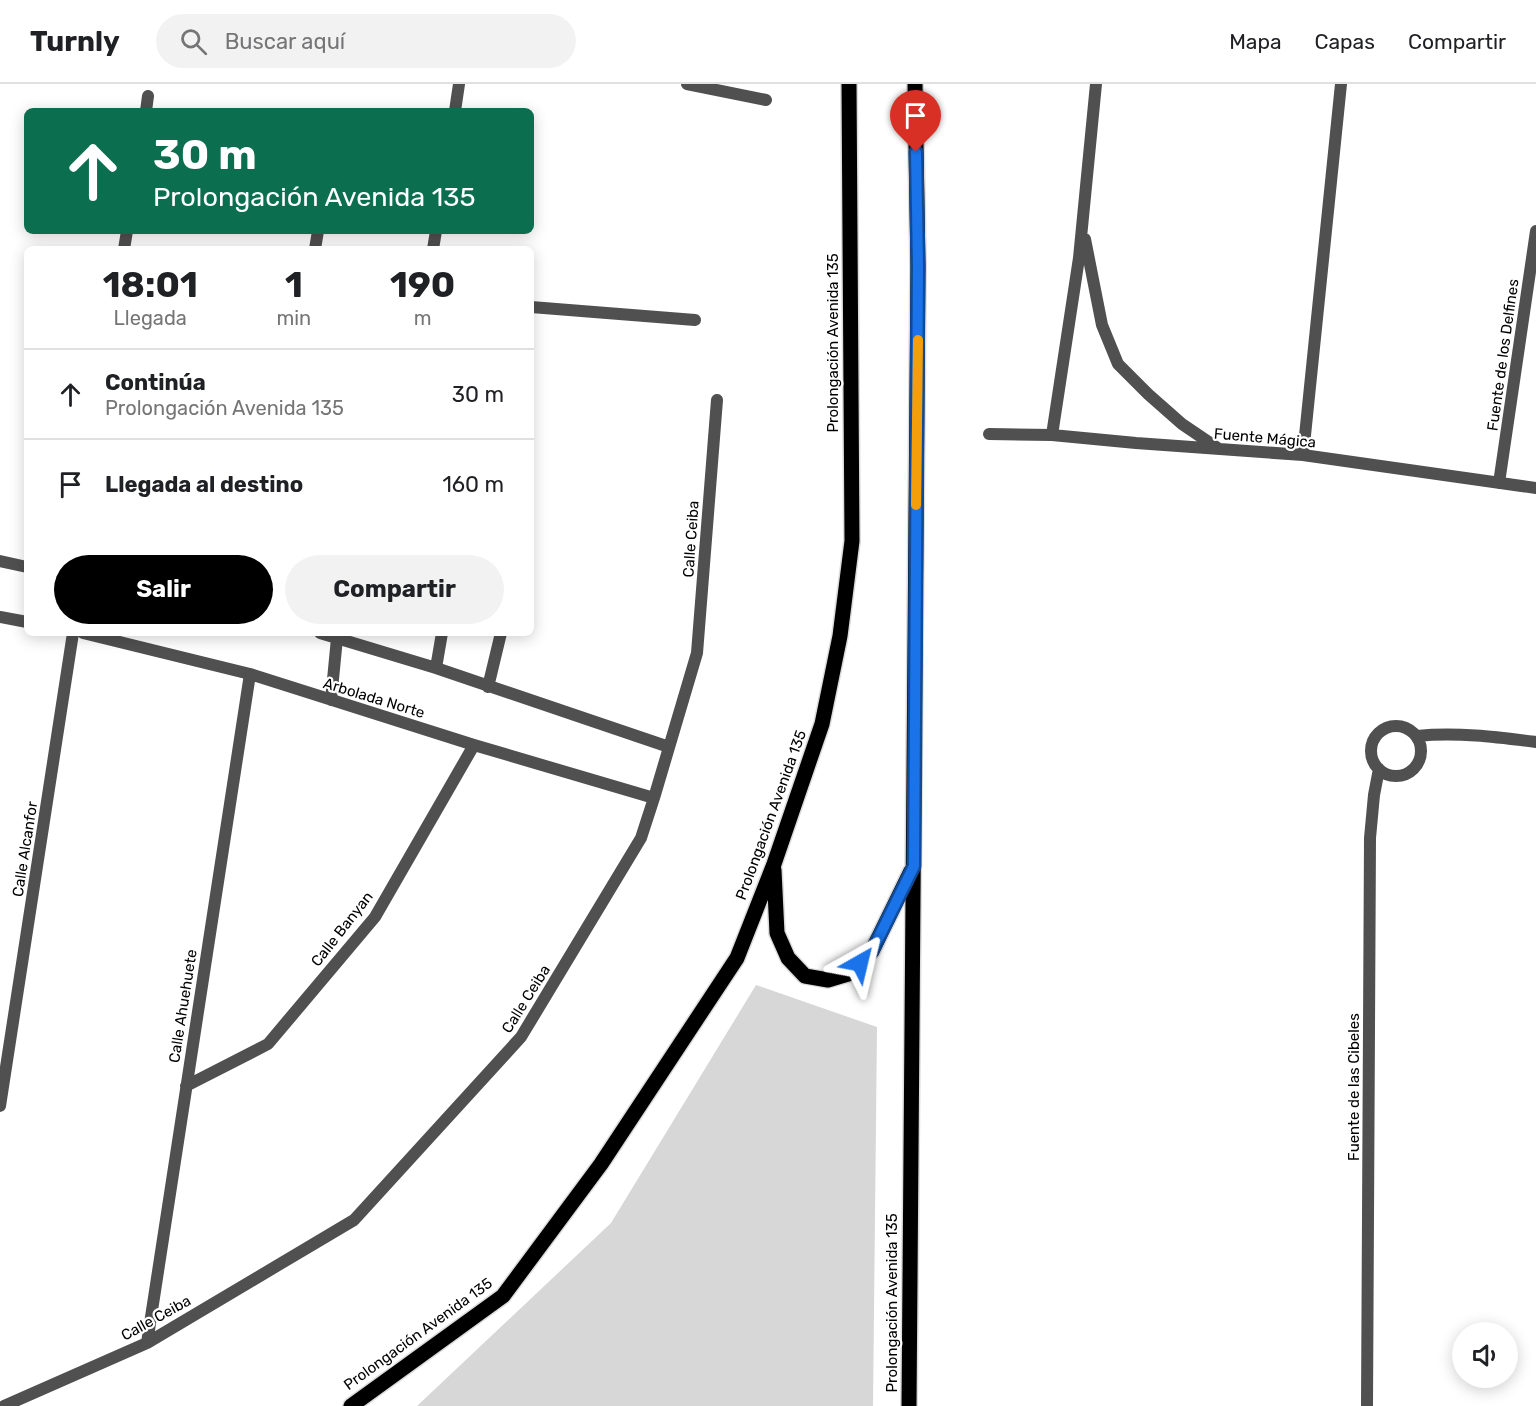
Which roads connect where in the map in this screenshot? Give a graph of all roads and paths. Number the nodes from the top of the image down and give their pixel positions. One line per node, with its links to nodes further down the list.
1 (459, 84): 11 (street)
2 (687, 84): 7 (street)
3 (849, 84): 45 (main road, Prolongación Avenida 135)
4 (915, 84): 46 (main road, Prolongación Avenida 135)
5 (1096, 84): 12 (street)
6 (1341, 84): 20 (street)
7 (722, 88): 9 (street)
8 (148, 96): 10 (street)
9 (766, 100)
10 (146, 108)
11 (455, 108)
12 (1082, 225): 18 (street); 19 (street)
13 (1536, 231): 21 (street, Fuente de los Delfines)
14 (534, 307): 15 (street)
15 (694, 320)
16 (717, 400): 42 (street, Calle Ceiba)
17 (989, 434): 18 (street, Fuente Mágica)
18 (1052, 435): 19 (street, Fuente Mágica)
19 (1220, 450): 20 (street, Fuente Mágica)
20 (1303, 455): 21 (street, Fuente Mágica)
21 (1499, 483): 22 (street, Fuente Mágica)
22 (1536, 488)
23 (0, 561): 24 (street)
24 (24, 566)
25 (0, 617): 26 (street)
26 (24, 621)
27 (73, 636): 48 (street, Calle Alcanfor)
28 (95, 636): 34 (street, Arbolada Norte)
29 (138, 636): 34 (street)
30 (331, 636): 33 (street)
31 (442, 636): 35 (street)
32 (500, 636): 37 (street)
33 (338, 638): 35 (street); 38 (street)
34 (136, 646): 36 (street, Arbolada Norte)
35 (436, 669): 37 (street)
36 (250, 674): 38 (street, Arbolada Norte); 47 (street, Calle Ahuehuete)
37 (488, 687): 42 (street)
38 (332, 700): 41 (street, Arbolada Norte)
39 (1417, 736): 40 (street); 43 (street); 43 (street)
40 (1536, 742)
41 (474, 745): 44 (street, Arbolada Norte); 47 (street, Calle Banyan)
42 (669, 747): 44 (street, Calle Ceiba)
43 (1379, 769): 53 (street, Fuente de las Cibeles)
44 (654, 798): 49 (street, Calle Ceiba)
45 (774, 864): 46 (main road); 51 (main road, Prolongación Avenida 135)
46 (914, 866): 52 (main road, Prolongación Avenida 135)
47 (186, 1086): 49 (street, Calle Ahuehuete)
48 (0, 1106)
49 (147, 1343): 50 (street, Calle Ceiba)
50 (4, 1406)
51 (351, 1406)
52 (909, 1406)
53 (1367, 1406)

